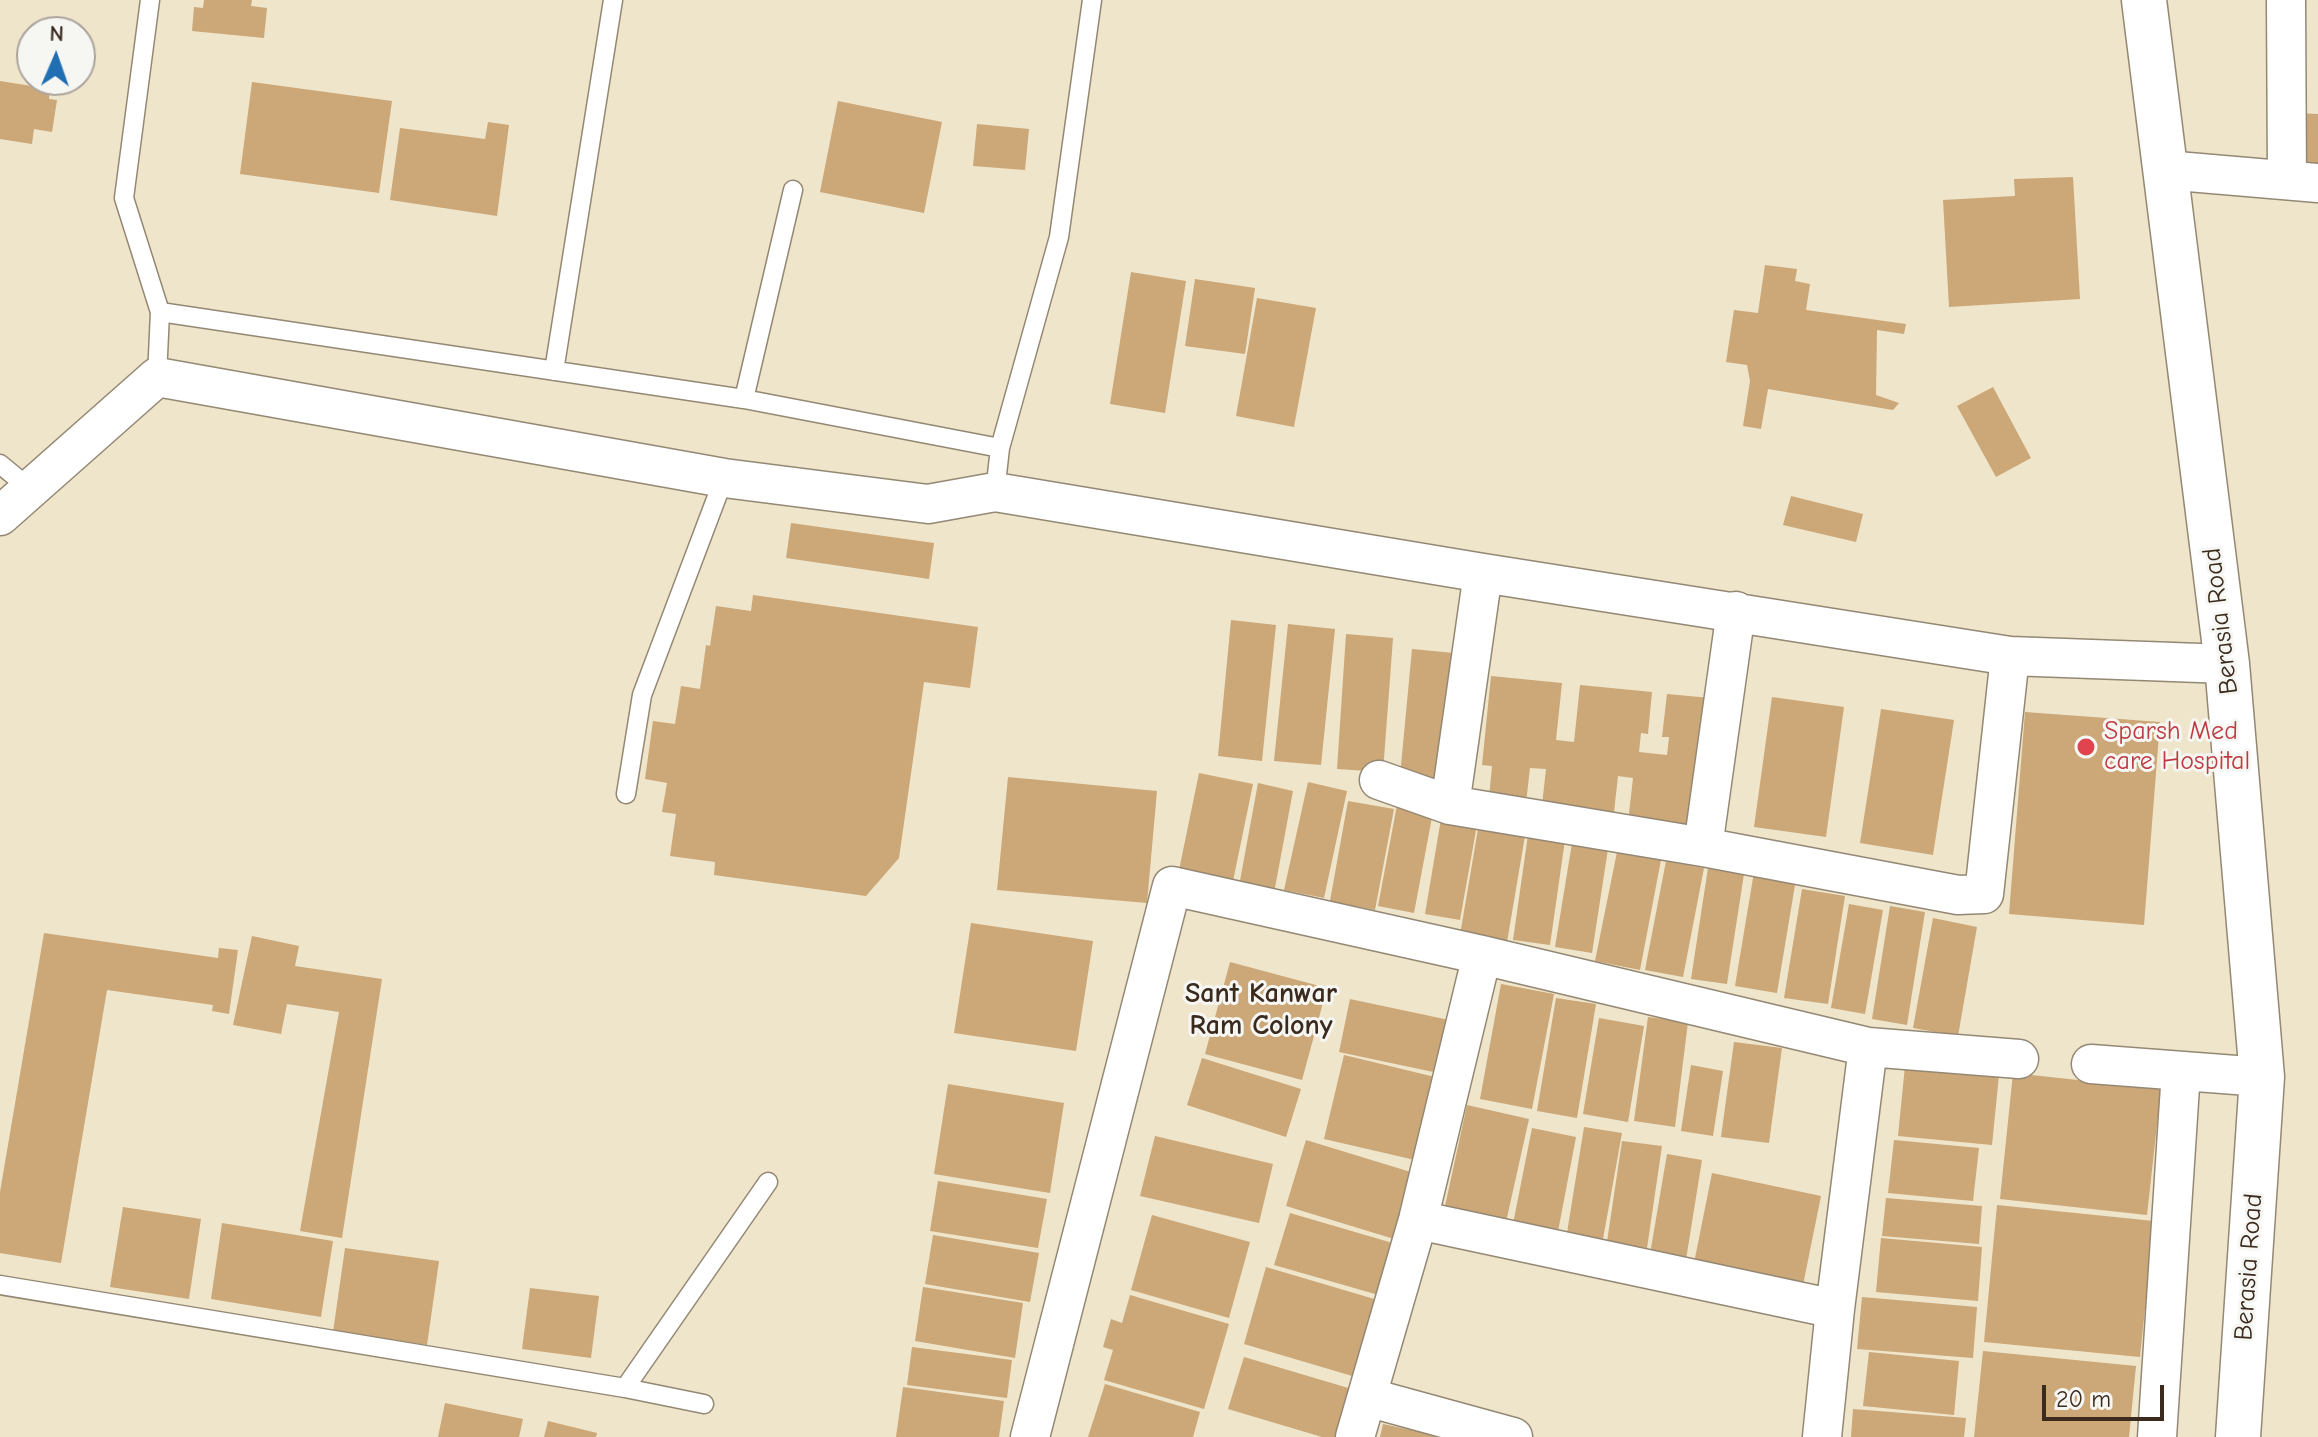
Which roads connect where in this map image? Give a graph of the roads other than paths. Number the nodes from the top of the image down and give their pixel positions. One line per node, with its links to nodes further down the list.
1 (150, 0): 9 (lane)
2 (613, 0): 10 (lane)
3 (1092, 0): 13 (lane)
4 (2144, 0): 6 (main road, Berasia Road)
5 (2286, 0): 7 (street)
6 (2165, 170): 7 (street); 22 (main road, Berasia Road)
7 (2303, 181)
8 (793, 190): 12 (lane)
9 (160, 312): 10 (lane); 11 (lane)
10 (554, 371): 12 (lane)
11 (157, 377): 15 (street); 16 (street)
12 (744, 399): 13 (lane)
13 (1000, 448): 17 (lane)
14 (0, 464): 16 (lane)
15 (724, 478): 17 (street); 24 (lane)
16 (29, 488): 18 (street)
17 (995, 492): 19 (street)
18 (0, 516)
19 (1483, 573): 20 (street); 25 (street)
20 (1736, 611): 21 (street); 26 (street)
21 (2010, 656): 22 (street); 26 (street)
22 (2227, 664): 32 (main road, Berasia Road)
23 (1379, 780): 25 (street)
24 (626, 794)
25 (1450, 805): 26 (street)
26 (1703, 847)
27 (1482, 955): 28 (street); 34 (street); 40 (street)
28 (1868, 1047): 29 (street); 36 (street)
29 (2019, 1059)
30 (2091, 1064): 31 (street)
31 (2181, 1071): 32 (street); 44 (street)
32 (2262, 1077): 45 (main road, Berasia Road)
33 (768, 1182): 37 (lane)
34 (1418, 1220): 36 (street); 38 (street)
35 (0, 1285): 37 (lane)
36 (1835, 1309): 43 (street)
37 (625, 1388): 39 (lane)
38 (1367, 1397): 41 (street); 42 (street)
39 (704, 1404)
40 (1030, 1437)
41 (1355, 1437)
42 (1513, 1437)
43 (1822, 1437)
44 (2157, 1437)
45 (2238, 1437)

